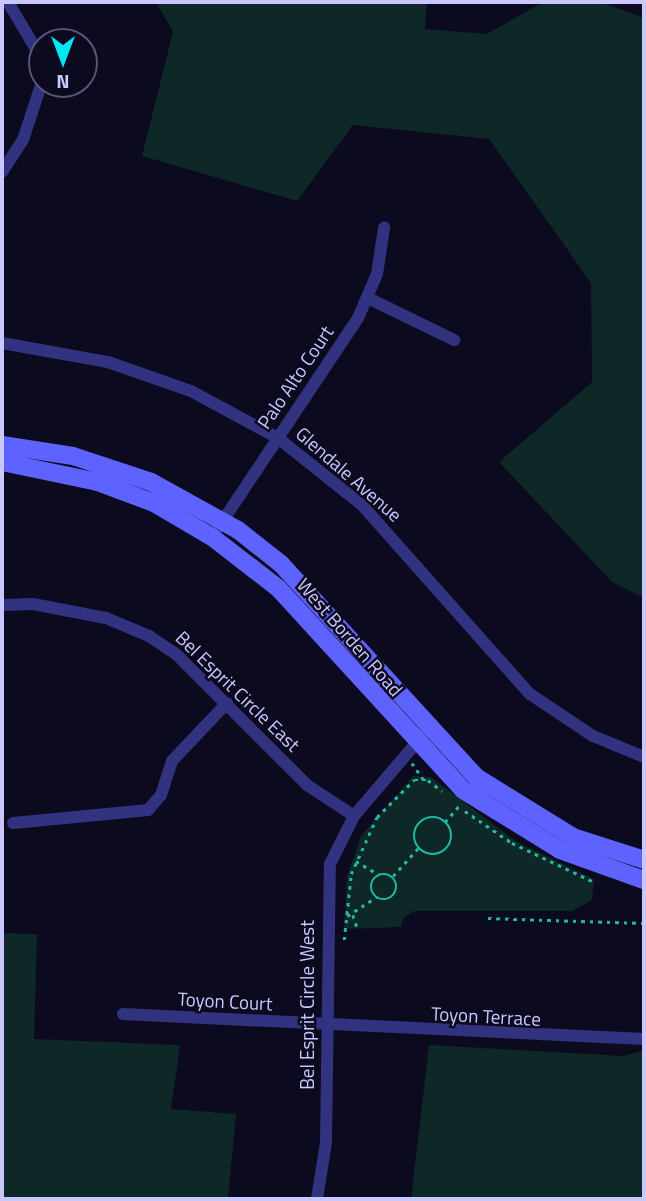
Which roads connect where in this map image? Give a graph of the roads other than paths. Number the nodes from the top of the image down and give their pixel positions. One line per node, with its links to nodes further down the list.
1 (8, 2): 2 (street)
2 (2, 172)
3 (384, 229): 4 (street, Palo Alto Court)
4 (368, 298): 5 (street); 7 (street, Palo Alto Court)
5 (454, 340)
6 (2, 343): 7 (street, Glendale Avenue)
7 (278, 438): 10 (street, Palo Alto Court); 16 (street, Glendale Avenue)
8 (2, 445): 10 (main road, West Borden Road)
9 (2, 462): 11 (main road, West Borden Road)
10 (223, 520): 11 (street, Palo Alto Court); 14 (main road, West Borden Road)
11 (212, 537): 15 (main road, West Borden Road)
12 (2, 605): 13 (street, Bel Esprit Circle East)
13 (227, 703): 17 (street, Bel Esprit Circle East); 18 (street)
14 (428, 730): 15 (street, Bel Esprit Circle West); 19 (main road, West Borden Road)
15 (414, 743): 17 (street, Bel Esprit Circle West); 20 (main road, West Borden Road)
16 (644, 757)
17 (354, 816): 22 (street, Bel Esprit Circle West)
18 (13, 823)
19 (644, 860)
20 (644, 880)
21 (123, 1014): 22 (street, Toyon Court)
22 (326, 1027): 23 (street, Toyon Terrace); 24 (street, Bel Esprit Circle West)
23 (644, 1039)
24 (317, 1199)

